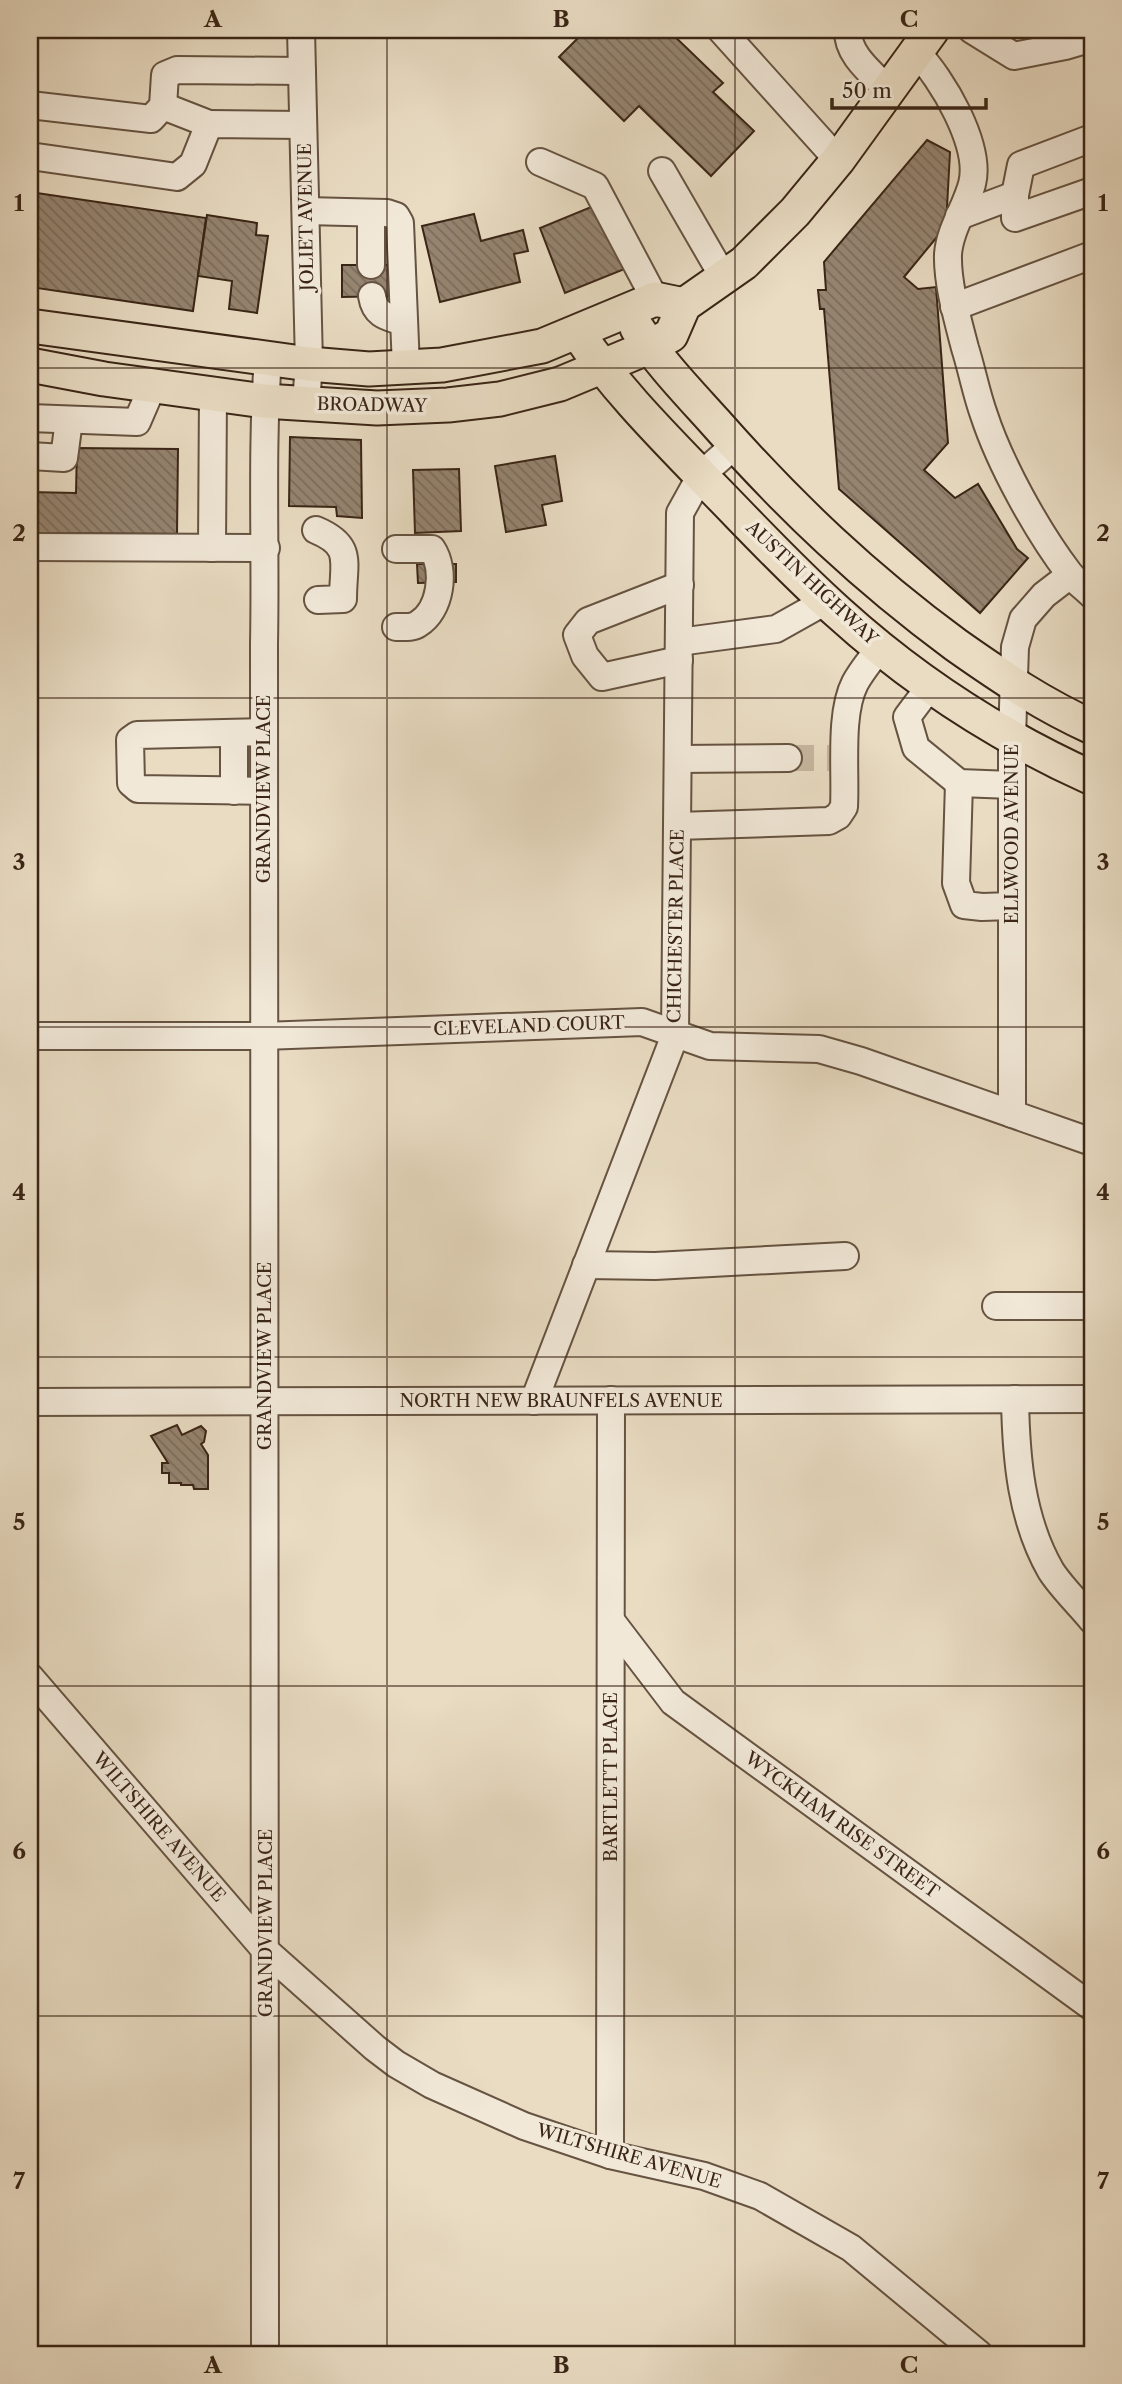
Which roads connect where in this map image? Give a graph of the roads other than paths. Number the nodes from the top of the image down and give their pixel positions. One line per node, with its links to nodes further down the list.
1 (301, 30): 7 (street, JOLIET AVENUE)
2 (721, 30): 15 (street)
3 (848, 30): 8 (street)
4 (972, 30): 5 (street)
5 (1092, 38)
6 (924, 41): 8 (main road, BROADWAY); 22 (street)
7 (302, 71): 10 (street); 12 (street, JOLIET AVENUE)
8 (888, 90): 15 (main road, BROADWAY)
9 (30, 105): 10 (street)
10 (163, 106): 11 (street)
11 (209, 124): 12 (street); 14 (street)
12 (303, 125): 20 (street, JOLIET AVENUE)
13 (1092, 138): 19 (street)
14 (30, 156)
15 (838, 160): 25 (main road, BROADWAY)
16 (540, 162): 27 (street)
17 (662, 171): 25 (street)
18 (1092, 191): 19 (street)
19 (1015, 195): 22 (street)
20 (306, 211): 21 (street); 34 (street, JOLIET AVENUE)
21 (371, 213): 24 (street); 29 (street)
22 (959, 216): 28 (street)
23 (1092, 255): 28 (street)
24 (371, 265)
25 (724, 278): 27 (main road, BROADWAY)
26 (372, 296): 29 (street)
27 (655, 305): 31 (main road, BROADWAY); 32 (main road); 32 (main road, BROADWAY)
28 (954, 307): 52 (street)
29 (404, 322): 36 (street)
30 (30, 326): 33 (main road, BROADWAY)
31 (578, 333): 36 (main road, BROADWAY); 37 (main road, AUSTIN HIGHWAY)
32 (649, 347): 37 (main road, BROADWAY); 44 (main road)
33 (268, 358): 34 (main road, BROADWAY); 40 (street, GRANDVIEW PLACE)
34 (309, 364): 36 (main road, BROADWAY); 41 (street, JOLIET AVENUE)
35 (30, 365): 38 (main road, BROADWAY)
36 (406, 367)
37 (601, 368): 41 (main road, BROADWAY); 46 (main road, AUSTIN HIGHWAY)
38 (153, 386): 39 (main road, BROADWAY); 43 (street)
39 (213, 394): 40 (main road, BROADWAY); 49 (street)
40 (264, 401): 41 (main road, BROADWAY); 50 (street, GRANDVIEW PLACE)
41 (306, 403)
42 (30, 418): 43 (street)
43 (69, 420): 45 (street)
44 (735, 445): 46 (street, CHICHESTER PLACE); 61 (main road)
45 (30, 456)
46 (701, 475): 53 (street, CHICHESTER PLACE); 56 (main road, AUSTIN HIGHWAY)
47 (316, 530): 55 (street)
48 (30, 547): 49 (street)
49 (212, 548): 50 (street)
50 (266, 548): 63 (street, GRANDVIEW PLACE)
51 (396, 549): 57 (street)
52 (1070, 575): 54 (street); 61 (street, ELLWOOD AVENUE)
53 (680, 584): 59 (street, CHICHESTER PLACE); 59 (street)
54 (1092, 595)
55 (318, 600)
56 (826, 601): 58 (main road, AUSTIN HIGHWAY); 59 (street)
57 (396, 627)
58 (880, 647): 60 (main road, AUSTIN HIGHWAY); 64 (street)
59 (679, 651): 69 (street, CHICHESTER PLACE)
60 (931, 685): 66 (main road, AUSTIN HIGHWAY); 71 (street)
61 (1013, 686): 62 (main road); 66 (street, ELLWOOD AVENUE)
62 (1092, 727)
63 (264, 732): 65 (street); 74 (street, GRANDVIEW PLACE)
64 (846, 732): 68 (street); 75 (street)
65 (234, 733): 73 (street); 73 (street)
66 (1013, 737): 70 (main road, AUSTIN HIGHWAY); 72 (street, ELLWOOD AVENUE)
67 (788, 758): 69 (street)
68 (829, 758)
69 (678, 759): 75 (street, CHICHESTER PLACE)
70 (1092, 778)
71 (959, 783): 72 (street); 76 (street)
72 (1013, 785): 76 (street, ELLWOOD AVENUE)
73 (234, 791): 74 (street)
74 (264, 791): 78 (street, GRANDVIEW PLACE)
75 (677, 826): 77 (street, CHICHESTER PLACE)
76 (1013, 906): 80 (street, ELLWOOD AVENUE)
77 (675, 1035): 78 (street, CLEVELAND COURT); 80 (street, CLEVELAND COURT); 83 (street, CHICHESTER PLACE)
78 (263, 1036): 79 (street, CLEVELAND COURT); 89 (street, GRANDVIEW PLACE)
79 (30, 1037)
80 (1013, 1114): 81 (street, CLEVELAND COURT)
81 (1092, 1142)
82 (845, 1256): 83 (street)
83 (586, 1265): 90 (street, CHICHESTER PLACE)
84 (996, 1306): 85 (street)
85 (1092, 1306)
86 (1015, 1399): 87 (street, NORTH NEW BRAUNFELS AVENUE); 88 (street, NORTH NEW BRAUNFELS AVENUE); 92 (street)
87 (1092, 1399)
88 (611, 1400): 90 (street, NORTH NEW BRAUNFELS AVENUE); 93 (street, BARTLETT PLACE)
89 (265, 1401): 90 (street, NORTH NEW BRAUNFELS AVENUE); 91 (street, NORTH NEW BRAUNFELS AVENUE); 95 (street, GRANDVIEW PLACE)
90 (534, 1401)
91 (30, 1402)
92 (1092, 1620)
93 (612, 1622): 96 (street, WYCKHAM RISE STREET); 97 (street, BARTLETT PLACE)
94 (30, 1677): 95 (street, WILTSHIRE AVENUE)
95 (267, 1952): 97 (street, WILTSHIRE AVENUE); 98 (street, GRANDVIEW PLACE)
96 (1092, 2007)
97 (610, 2155): 99 (street, WILTSHIRE AVENUE)
98 (265, 2354)
99 (979, 2354)

